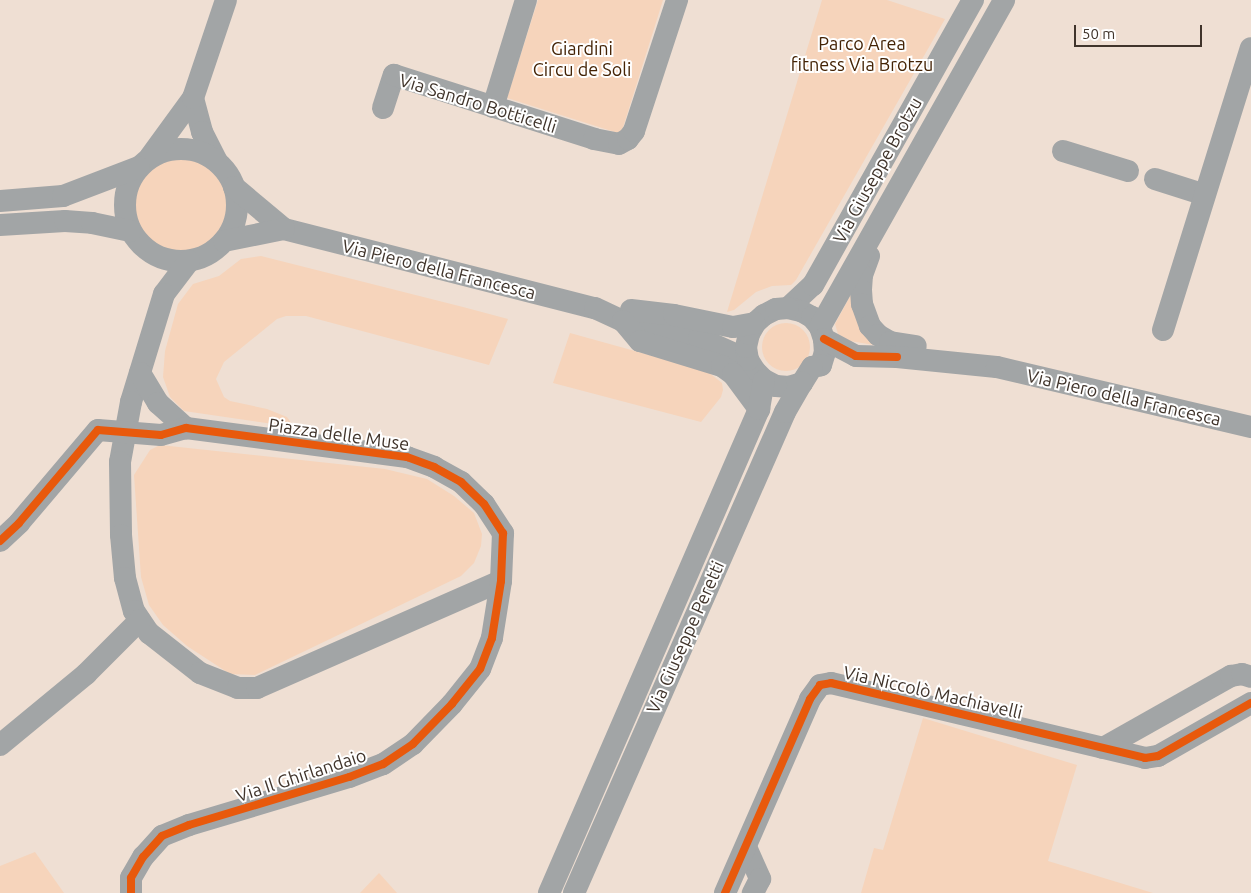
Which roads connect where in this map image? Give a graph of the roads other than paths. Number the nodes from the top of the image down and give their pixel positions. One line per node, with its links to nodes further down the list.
1 (226, 0): 7 (street)
2 (526, 0): 8 (street)
3 (676, 0): 8 (street, Via Sandro Botticelli)
4 (973, 0): 27 (street, Via Giuseppe Brotzu)
5 (1004, 0): 18 (street, Via Giuseppe Brotzu)
6 (1251, 48): 16 (street)
7 (193, 98): 11 (street); 12 (street)
8 (493, 107): 9 (street, Via Sandro Botticelli)
9 (383, 108)
10 (1062, 150): 13 (street)
11 (144, 162): 12 (street); 17 (street); 21 (street)
12 (217, 162): 15 (street)
13 (1128, 171)
14 (1155, 179): 16 (street)
15 (234, 187): 20 (street, Via Piero della Francesca); 22 (street)
16 (1205, 195): 31 (street)
17 (0, 201)
18 (884, 215): 30 (street, Via Giuseppe Brotzu); 32 (street, Via Giuseppe Brotzu)
19 (0, 225): 21 (street)
20 (284, 229): 22 (street, Via Piero della Francesca); 26 (street, Via Piero della Francesca)
21 (130, 231): 23 (street)
22 (224, 240): 24 (street)
23 (149, 252): 24 (street); 25 (street)
24 (189, 261): 25 (street)
25 (164, 294): 36 (street)
26 (595, 308): 28 (street, Via Piero della Francesca); 29 (street, Via Piero della Francesca)
27 (788, 308): 29 (street); 32 (street)
28 (623, 320): 34 (street, Via Piero della Francesca); 39 (street)
29 (755, 323): 34 (street)
30 (870, 326): 35 (street, Via Piero della Francesca)
31 (1163, 330)
32 (822, 333): 33 (street, Via Piero della Francesca); 37 (street)
33 (897, 357): 35 (street, Via Piero della Francesca); 37 (street, Via Piero della Francesca)
34 (748, 360): 38 (street)
35 (997, 367): 40 (street, Via Piero della Francesca)
36 (140, 373): 41 (street); 42 (street)
37 (807, 375): 38 (street); 53 (street, Via Giuseppe Peretti)
38 (764, 380): 39 (street, Via Giuseppe Peretti)
39 (759, 409): 52 (street, Via Giuseppe Peretti)
40 (1251, 427)
41 (186, 428): 42 (street, Piazza delle Muse); 44 (street, Piazza delle Muse)
42 (125, 432): 43 (street, Piazza delle Muse); 45 (street)
43 (0, 541)
44 (501, 581): 45 (street); 51 (street, Via Il Ghirlandaio)
45 (140, 620): 48 (street)
46 (1251, 677): 49 (street)
47 (1251, 703): 49 (street, Via Niccolò Machiavelli)
48 (0, 745)
49 (1103, 748): 50 (street, Via Niccolò Machiavelli)
50 (746, 847): 54 (street, Via Niccolò Machiavelli); 55 (street)
51 (131, 893)
52 (549, 893)
53 (574, 893)
54 (725, 893)
55 (753, 893)

